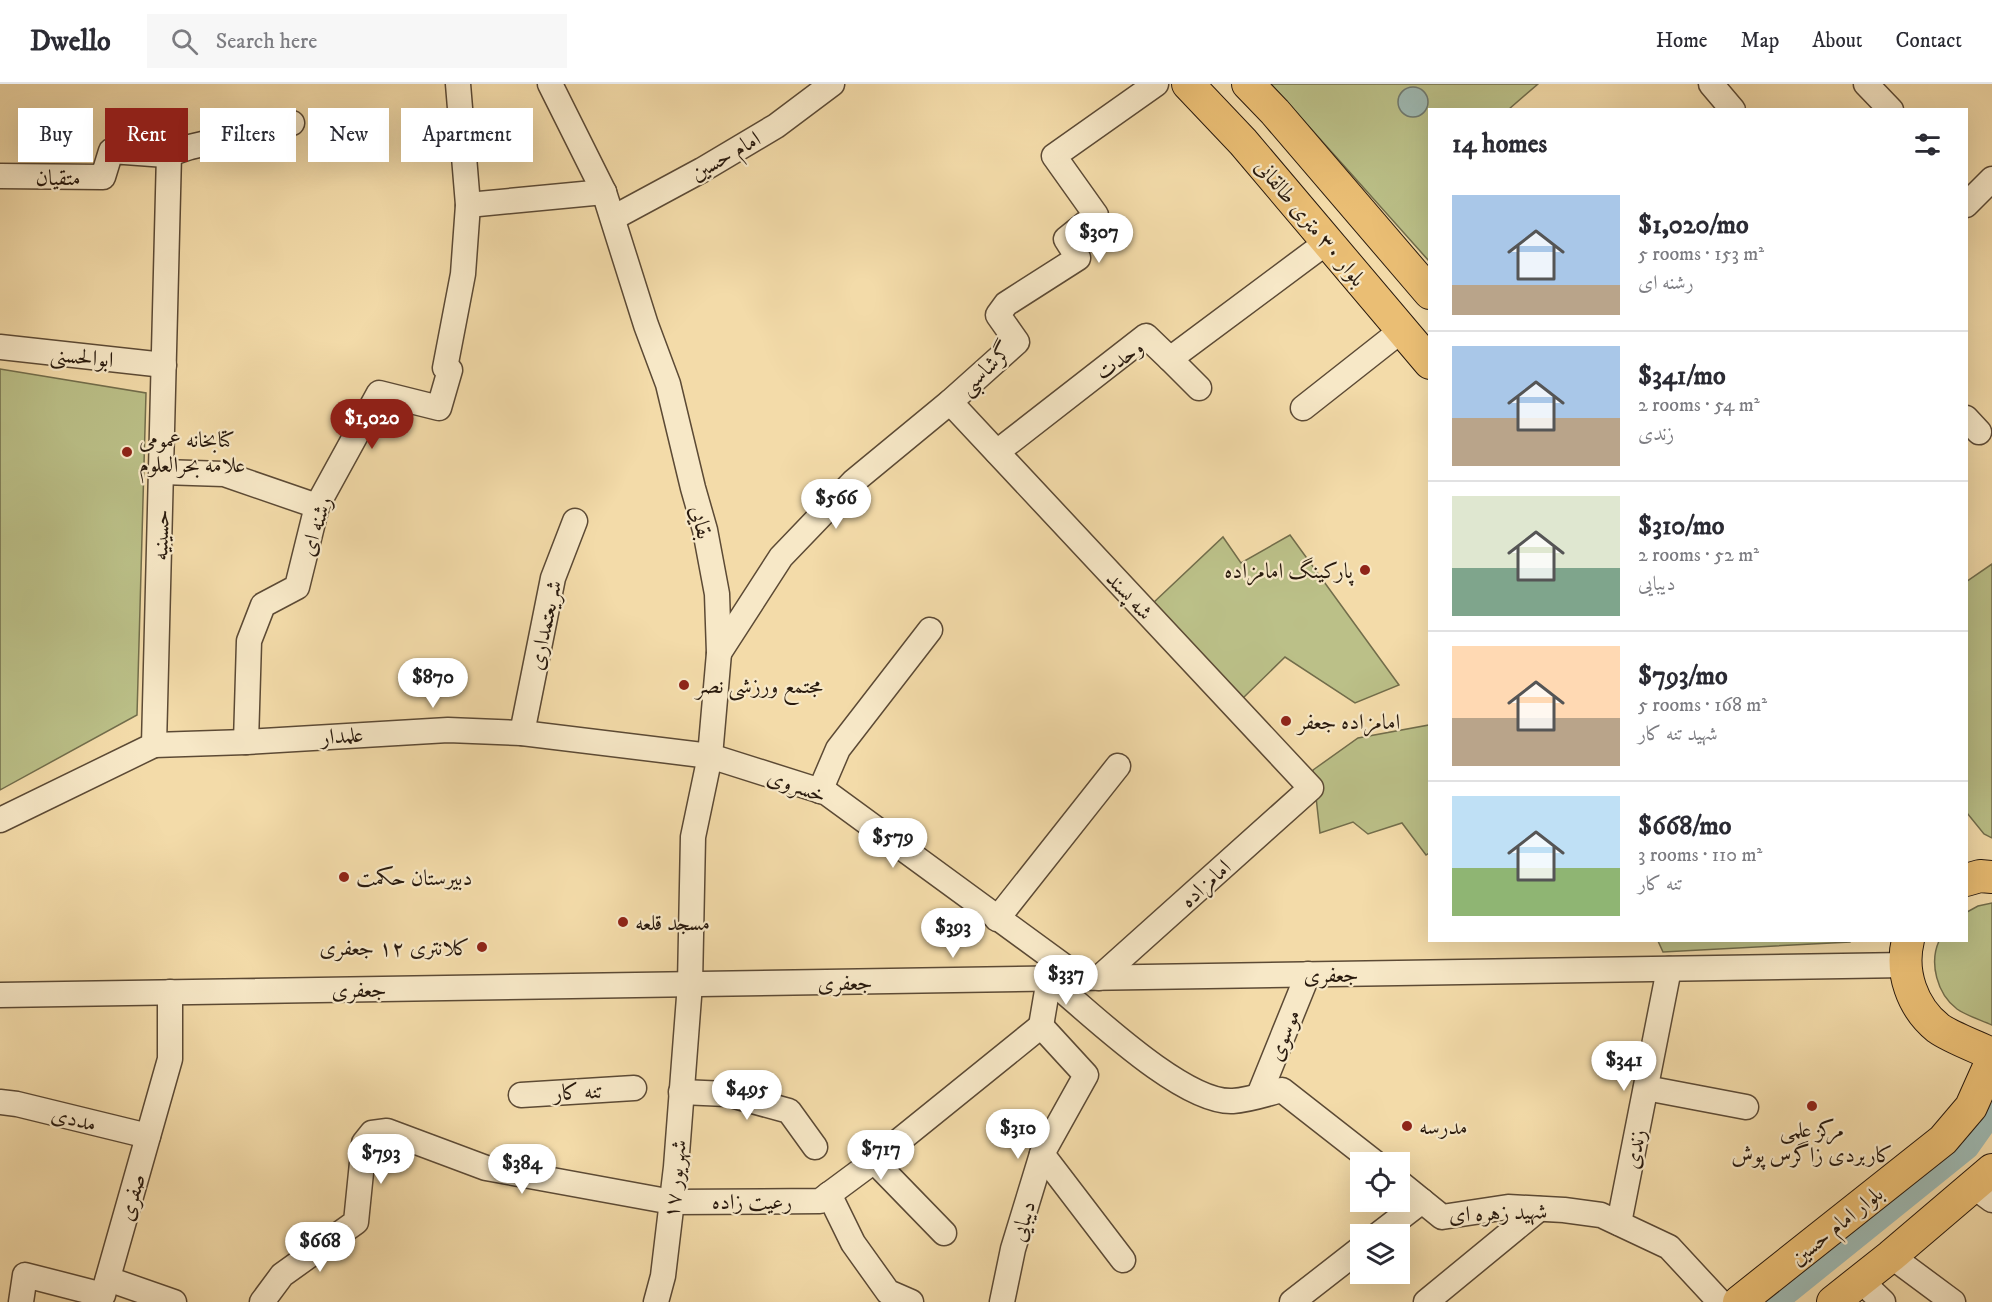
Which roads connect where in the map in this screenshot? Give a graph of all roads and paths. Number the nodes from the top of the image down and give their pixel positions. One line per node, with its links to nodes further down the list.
1 (458, 84): 15 (street)
2 (550, 84): 14 (street, بقایی)
3 (832, 84): 16 (street, امام حسین)
4 (1156, 84): 25 (street, گرشاسبی)
5 (1188, 84): 17 (main road, بلوار ۳۰ متری طالقانی)
6 (1248, 84): 18 (main road, بلوار ۳۰ متری طالقانی)
7 (1710, 84): 9 (street)
8 (1866, 84): 10 (street)
9 (1731, 108)
10 (1889, 108)
11 (108, 162): 13 (street, متقیان)
12 (169, 162): 23 (street, حسینیه)
13 (0, 176)
14 (604, 192): 15 (street); 16 (street, بقایی)
15 (468, 205): 29 (street, رشنه ای)
16 (613, 218): 32 (street, بقایی)
17 (1327, 242): 19 (main road, بلوار ۳۰ متری طالقانی); 21 (street, وحدت)
18 (1428, 291)
19 (1402, 330): 22 (main road, بلوار ۳۰ متری طالقانی); 26 (street)
20 (0, 347): 23 (street, ابوالحسنی)
21 (1170, 359): 24 (street); 27 (street, وحدت)
22 (1428, 361)
23 (164, 365): 28 (street, حسینیه)
24 (1199, 388)
25 (950, 402): 27 (street, شه پسند); 32 (street, گرشاسبی)
26 (1303, 408)
27 (997, 452): 38 (street, شه پسند)
28 (162, 472): 29 (street); 35 (street, حسینیه)
29 (317, 506): 34 (street, رشنه ای)
30 (575, 520): 33 (street, شریعتمداری)
31 (930, 630): 39 (street)
32 (718, 653): 36 (street, بقایی)
33 (522, 733): 34 (street, علمدار); 36 (street, علمدار)
34 (246, 742): 35 (street, علمدار)
35 (154, 745): 40 (street)
36 (710, 756): 39 (street, خسروی); 49 (street, بقایی)
37 (1118, 766): 43 (street)
38 (1311, 788): 47 (street, امامزاده)
39 (820, 791): 43 (street, خسروی)
40 (0, 820)
41 (1992, 877): 42 (main road)
42 (1968, 879)
43 (997, 919): 47 (street, خسروی)
44 (1904, 950): 45 (street, جعفری); 53 (main road)
45 (1669, 969): 46 (street, جعفری); 56 (street, زندی)
46 (1308, 974): 47 (street, جعفری); 59 (street, موسوی)
47 (1089, 978): 48 (street, جعفری)
48 (1049, 979): 49 (street, جعفری); 52 (street); 59 (street)
49 (690, 984): 50 (street, جعفری); 57 (street, ۱۷ شهریور)
50 (170, 992): 51 (street, جعفری); 62 (street, صفری)
51 (0, 995)
52 (1041, 1026): 65 (street, دیبایی); 66 (street, رعیت زاده)
53 (1992, 1054)
54 (1992, 1060): 90 (main road, بلوار امام حسین)
55 (634, 1088): 58 (street, تنه کار)
56 (1646, 1088): 61 (street); 73 (street, زندی)
57 (681, 1092): 63 (street); 71 (street, ۱۷ شهریور)
58 (521, 1095)
59 (1259, 1095): 64 (street)
60 (0, 1102): 62 (street, مددی)
61 (1746, 1107)
62 (148, 1136): 79 (street, صفری)
63 (815, 1147)
64 (1361, 1152)
65 (1042, 1154): 78 (street); 86 (street, دیبایی)
66 (874, 1161): 69 (street, رعیت زاده); 75 (street)
67 (1986, 1185): 76 (main road)
68 (1410, 1191): 70 (street, شهید زهره ای)
69 (829, 1194): 71 (street, رعیت زاده); 85 (street)
70 (1422, 1201): 72 (street, شهید زهره ای); 74 (street)
71 (672, 1202): 83 (street, رعیت زاده); 84 (street, ۱۷ شهریور)
72 (1539, 1209): 73 (street, شهید زهره ای); 88 (street)
73 (1619, 1223): 89 (street, شهید زهره ای)
74 (1392, 1224)
75 (944, 1233)
76 (1891, 1256): 80 (main road); 93 (street)
77 (1350, 1257): 87 (street)
78 (1123, 1260)
79 (108, 1279): 81 (street); 82 (street)
80 (1860, 1280): 91 (main road); 92 (street)
81 (21, 1302)
82 (174, 1302)
83 (262, 1302)
84 (656, 1302)
85 (911, 1302)
86 (1002, 1302)
87 (1292, 1302)
88 (1426, 1302)
89 (1720, 1302)
90 (1739, 1302)
91 (1833, 1302)
92 (1883, 1302)
93 (1953, 1302)

